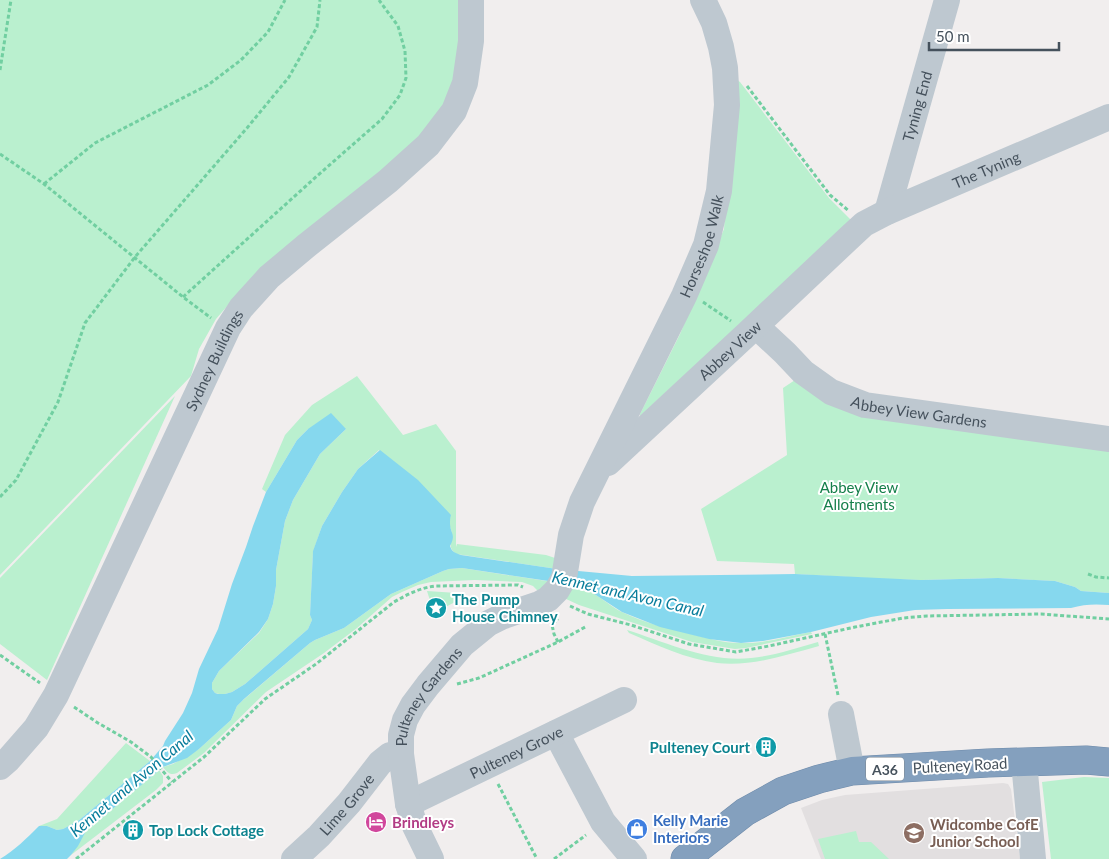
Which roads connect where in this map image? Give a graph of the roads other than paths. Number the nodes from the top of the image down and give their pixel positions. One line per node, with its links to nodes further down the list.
1 (471, 0): 16 (street, Sydney Buildings)
2 (703, 0): 9 (street, Horseshoe Walk)
3 (948, 0): 5 (street, Tyning End)
4 (1109, 118): 5 (street, The Tyning)
5 (888, 212): 6 (street, The Tyning)
6 (864, 224): 7 (street, Abbey View)
7 (752, 330): 8 (street, Abbey View Gardens); 9 (street, Abbey View)
8 (1108, 440)
9 (596, 475): 13 (street, Pulteney Gardens)
10 (624, 700): 12 (street, Pulteney Grove)
11 (841, 714): 17 (street)
12 (556, 733): 18 (street, Pulteney Grove); 21 (street)
13 (401, 754): 18 (street, Pulteney Gardens); 19 (street, Lime Grove)
14 (1024, 762): 15 (highway, Pulteney Road / A36); 17 (highway, Pulteney Road / A36); 23 (street)
15 (1109, 762)
16 (0, 767)
17 (852, 771): 22 (highway, Pulteney Road / A36)
18 (408, 804): 20 (street, Pulteney Gardens)
19 (294, 859)
20 (431, 859)
21 (634, 859)
22 (685, 859)
23 (1033, 859)

